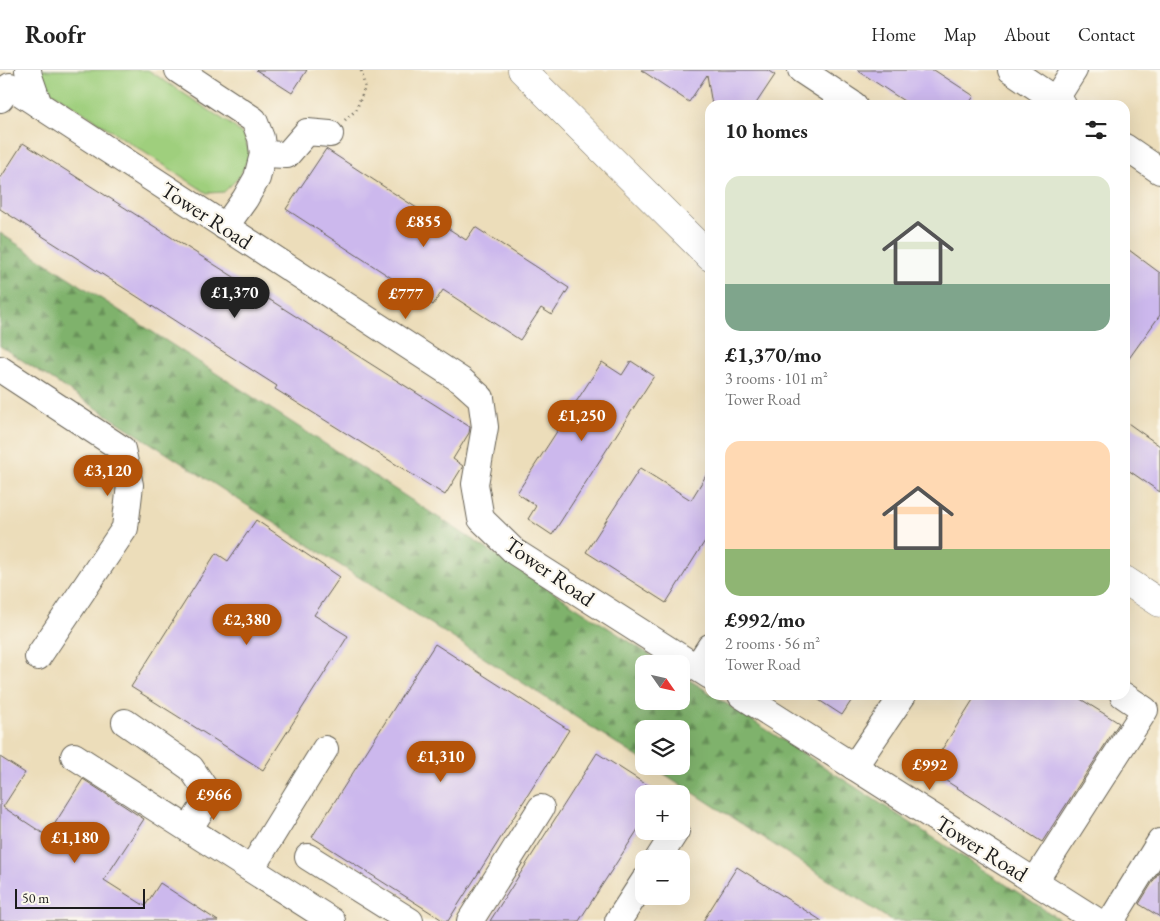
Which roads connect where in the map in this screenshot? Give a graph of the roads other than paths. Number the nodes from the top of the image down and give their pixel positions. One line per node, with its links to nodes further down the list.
1 (28, 70): 11 (street)
2 (178, 70): 14 (street)
3 (522, 70): 17 (main road)
4 (801, 70): 8 (street)
5 (1011, 70): 9 (street)
6 (1074, 70): 10 (street)
7 (0, 99): 11 (street, Tower Road)
8 (846, 100)
9 (1056, 100)
10 (1060, 100)
11 (39, 105): 16 (street, Tower Road)
12 (330, 134): 14 (street)
13 (1130, 150): 15 (street)
14 (263, 154): 16 (street)
15 (1160, 171)
16 (225, 227): 22 (street, Tower Road)
17 (705, 252)
18 (0, 369): 21 (street)
19 (1130, 583): 20 (main road)
20 (1160, 603)
21 (38, 657)
22 (705, 662)
23 (749, 700): 29 (street, Tower Road)
24 (900, 700): 29 (street)
25 (1130, 700): 35 (street)
26 (125, 722): 31 (street)
27 (325, 749): 34 (street)
28 (74, 756): 31 (street)
29 (854, 766): 35 (street, Tower Road)
30 (541, 808): 39 (street)
31 (189, 829): 34 (street)
32 (1160, 842): 42 (street)
33 (308, 857): 38 (street)
34 (251, 869): 37 (street)
35 (1035, 882): 41 (street, Tower Road)
36 (635, 895): 40 (street)
37 (332, 921)
38 (410, 921)
39 (470, 921)
40 (618, 921)
41 (1098, 921)
42 (1111, 921)

